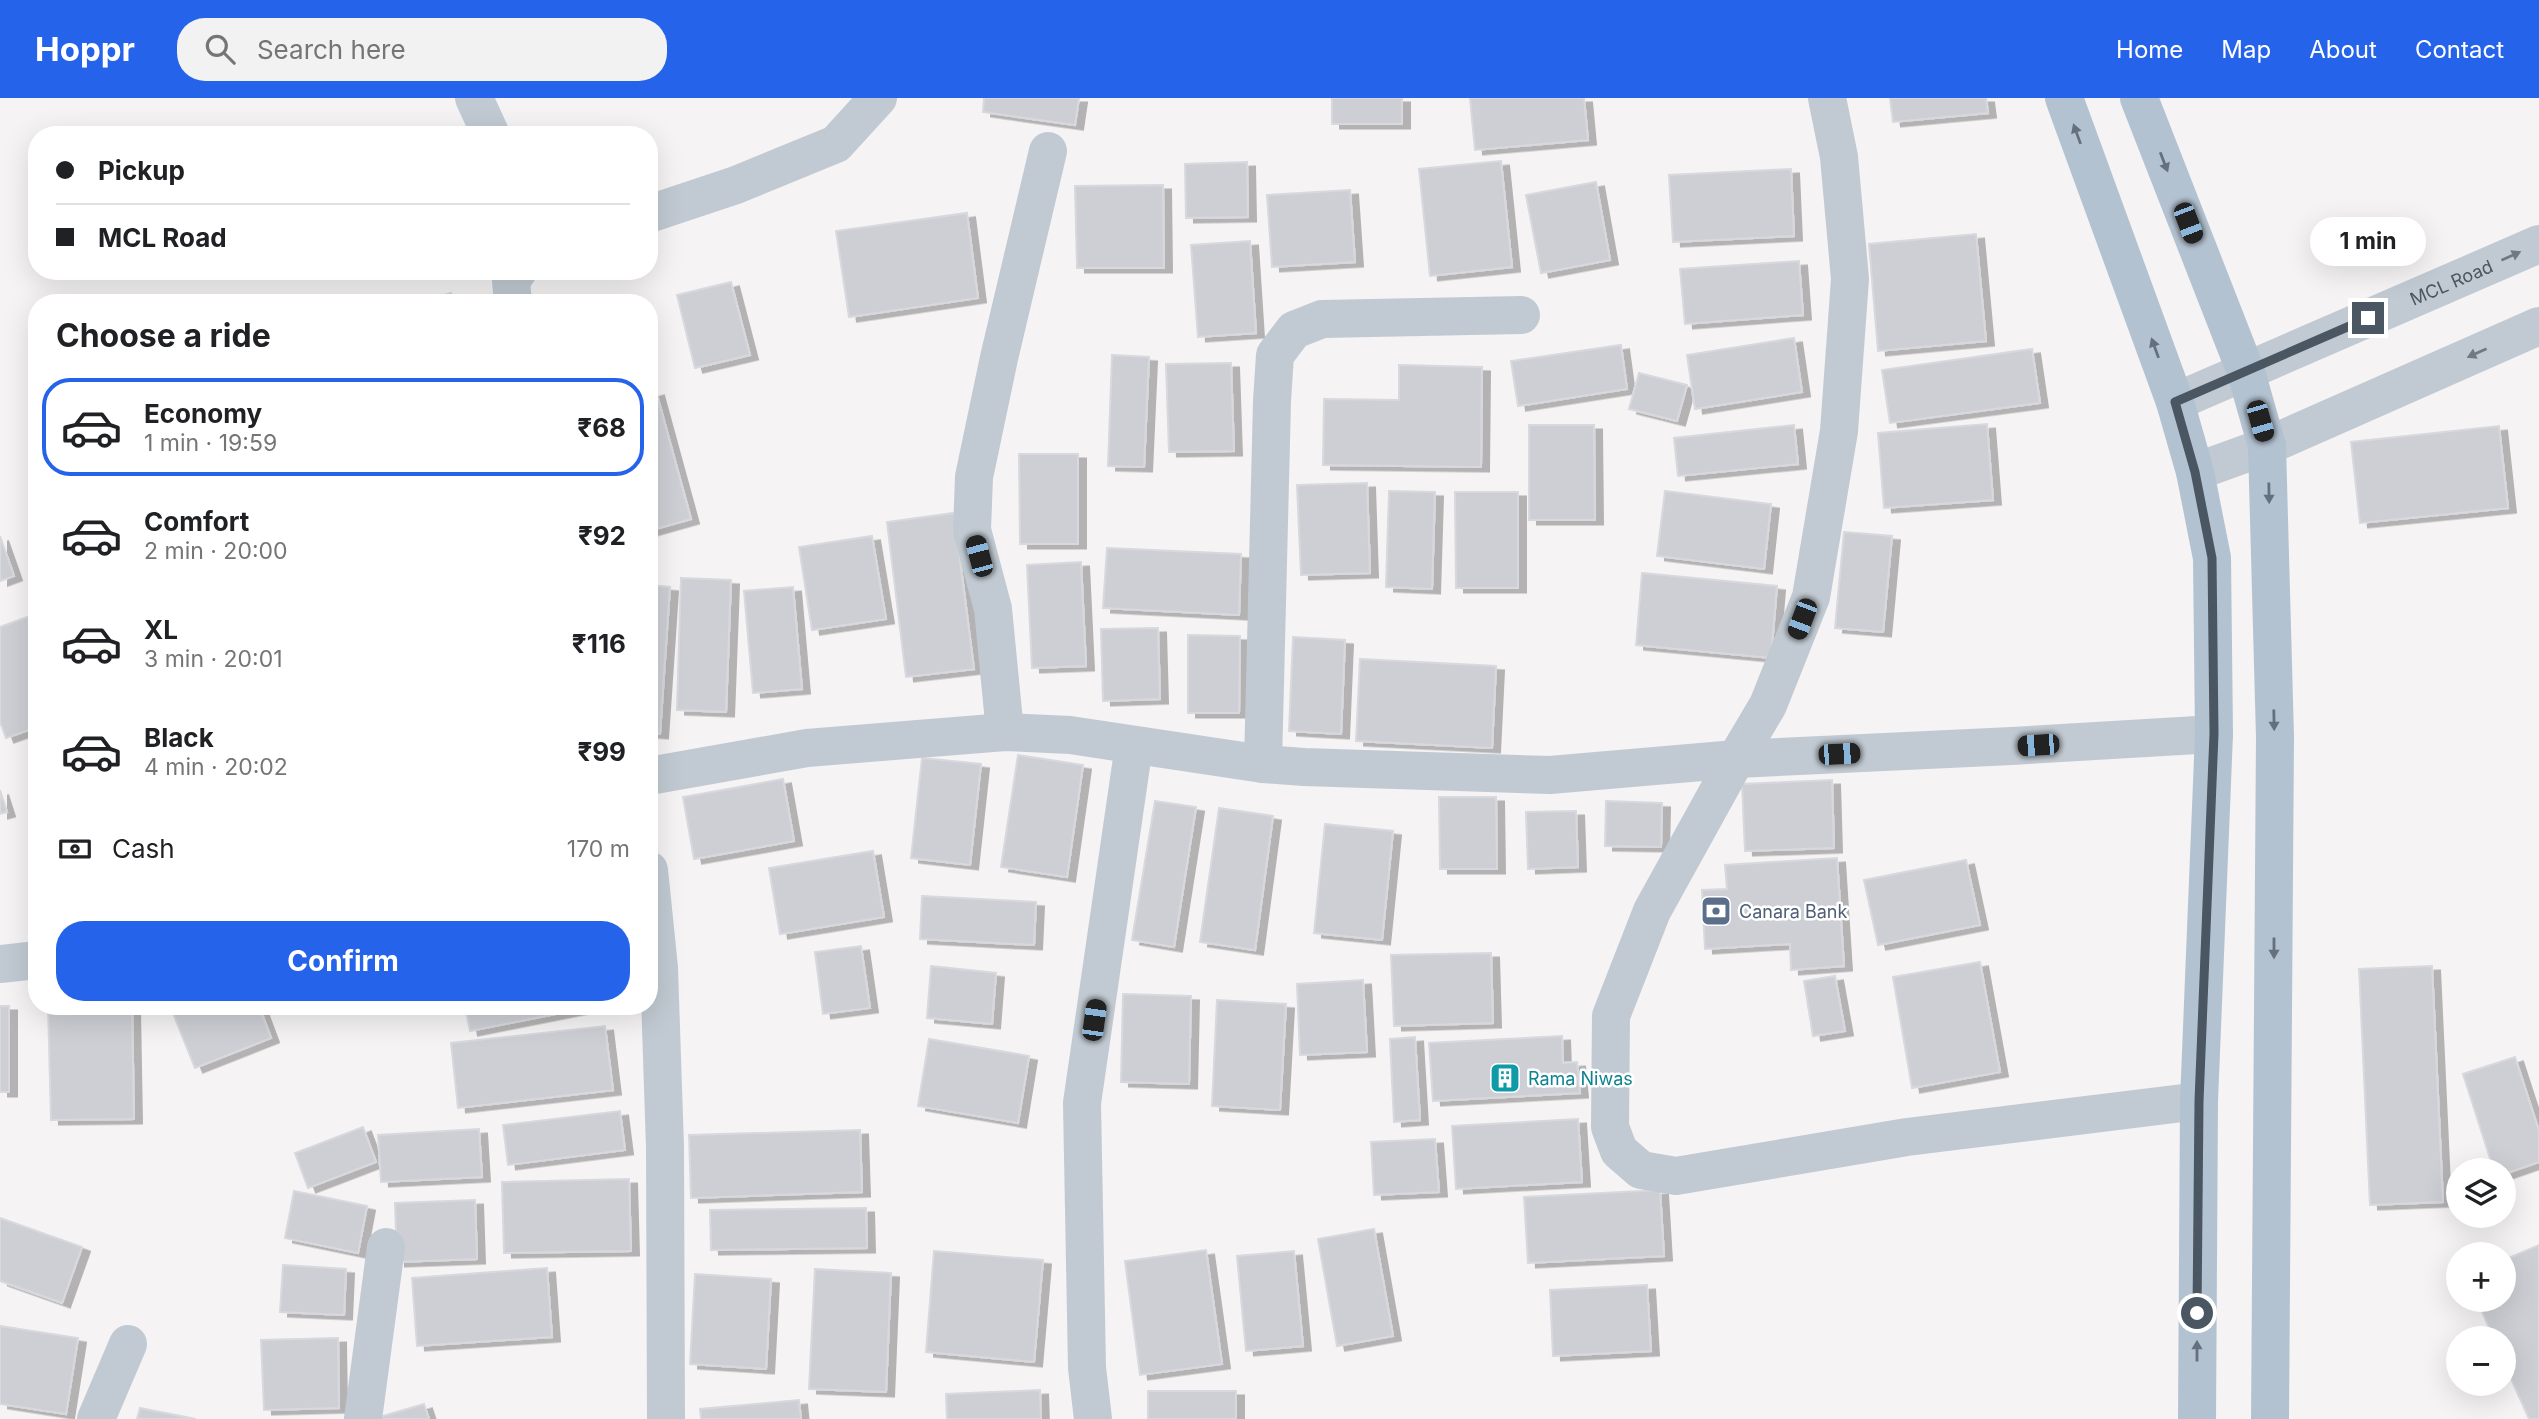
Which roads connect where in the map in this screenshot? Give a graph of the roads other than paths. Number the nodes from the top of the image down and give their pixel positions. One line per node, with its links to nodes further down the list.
1 (474, 98): 6 (street)
2 (878, 98): 8 (street)
3 (1827, 98): 19 (street)
4 (2064, 98): 13 (main road, one-way to 4)
5 (2139, 98): 12 (main road, one-way to 12)
6 (487, 126)
7 (1048, 151): 16 (street)
8 (658, 211)
9 (2539, 244): 12 (street, MCL Road, one-way to 9)
10 (1521, 315): 20 (street)
11 (2539, 326): 14 (street, one-way to 14)
12 (2246, 372): 13 (street, MCL Road); 14 (main road)
13 (2175, 402): 15 (main road)
14 (2267, 446): 15 (street); 33 (main road, one-way to 33)
15 (2195, 472): 17 (main road)
16 (1005, 732): 18 (street); 21 (street)
17 (2214, 734): 19 (street); 25 (main road)
18 (1134, 746): 20 (street); 31 (street)
19 (1735, 759): 20 (street); 25 (street)
20 (1263, 764)
21 (658, 774)
22 (658, 958): 30 (street)
23 (28, 961): 24 (street)
24 (0, 964)
25 (2199, 1101): 32 (main road, one-way to 25)
26 (386, 1247): 29 (street)
27 (128, 1344): 28 (street)
28 (96, 1419)
29 (363, 1419)
30 (666, 1419)
31 (1093, 1419)
32 (2197, 1419)
33 (2270, 1419)

